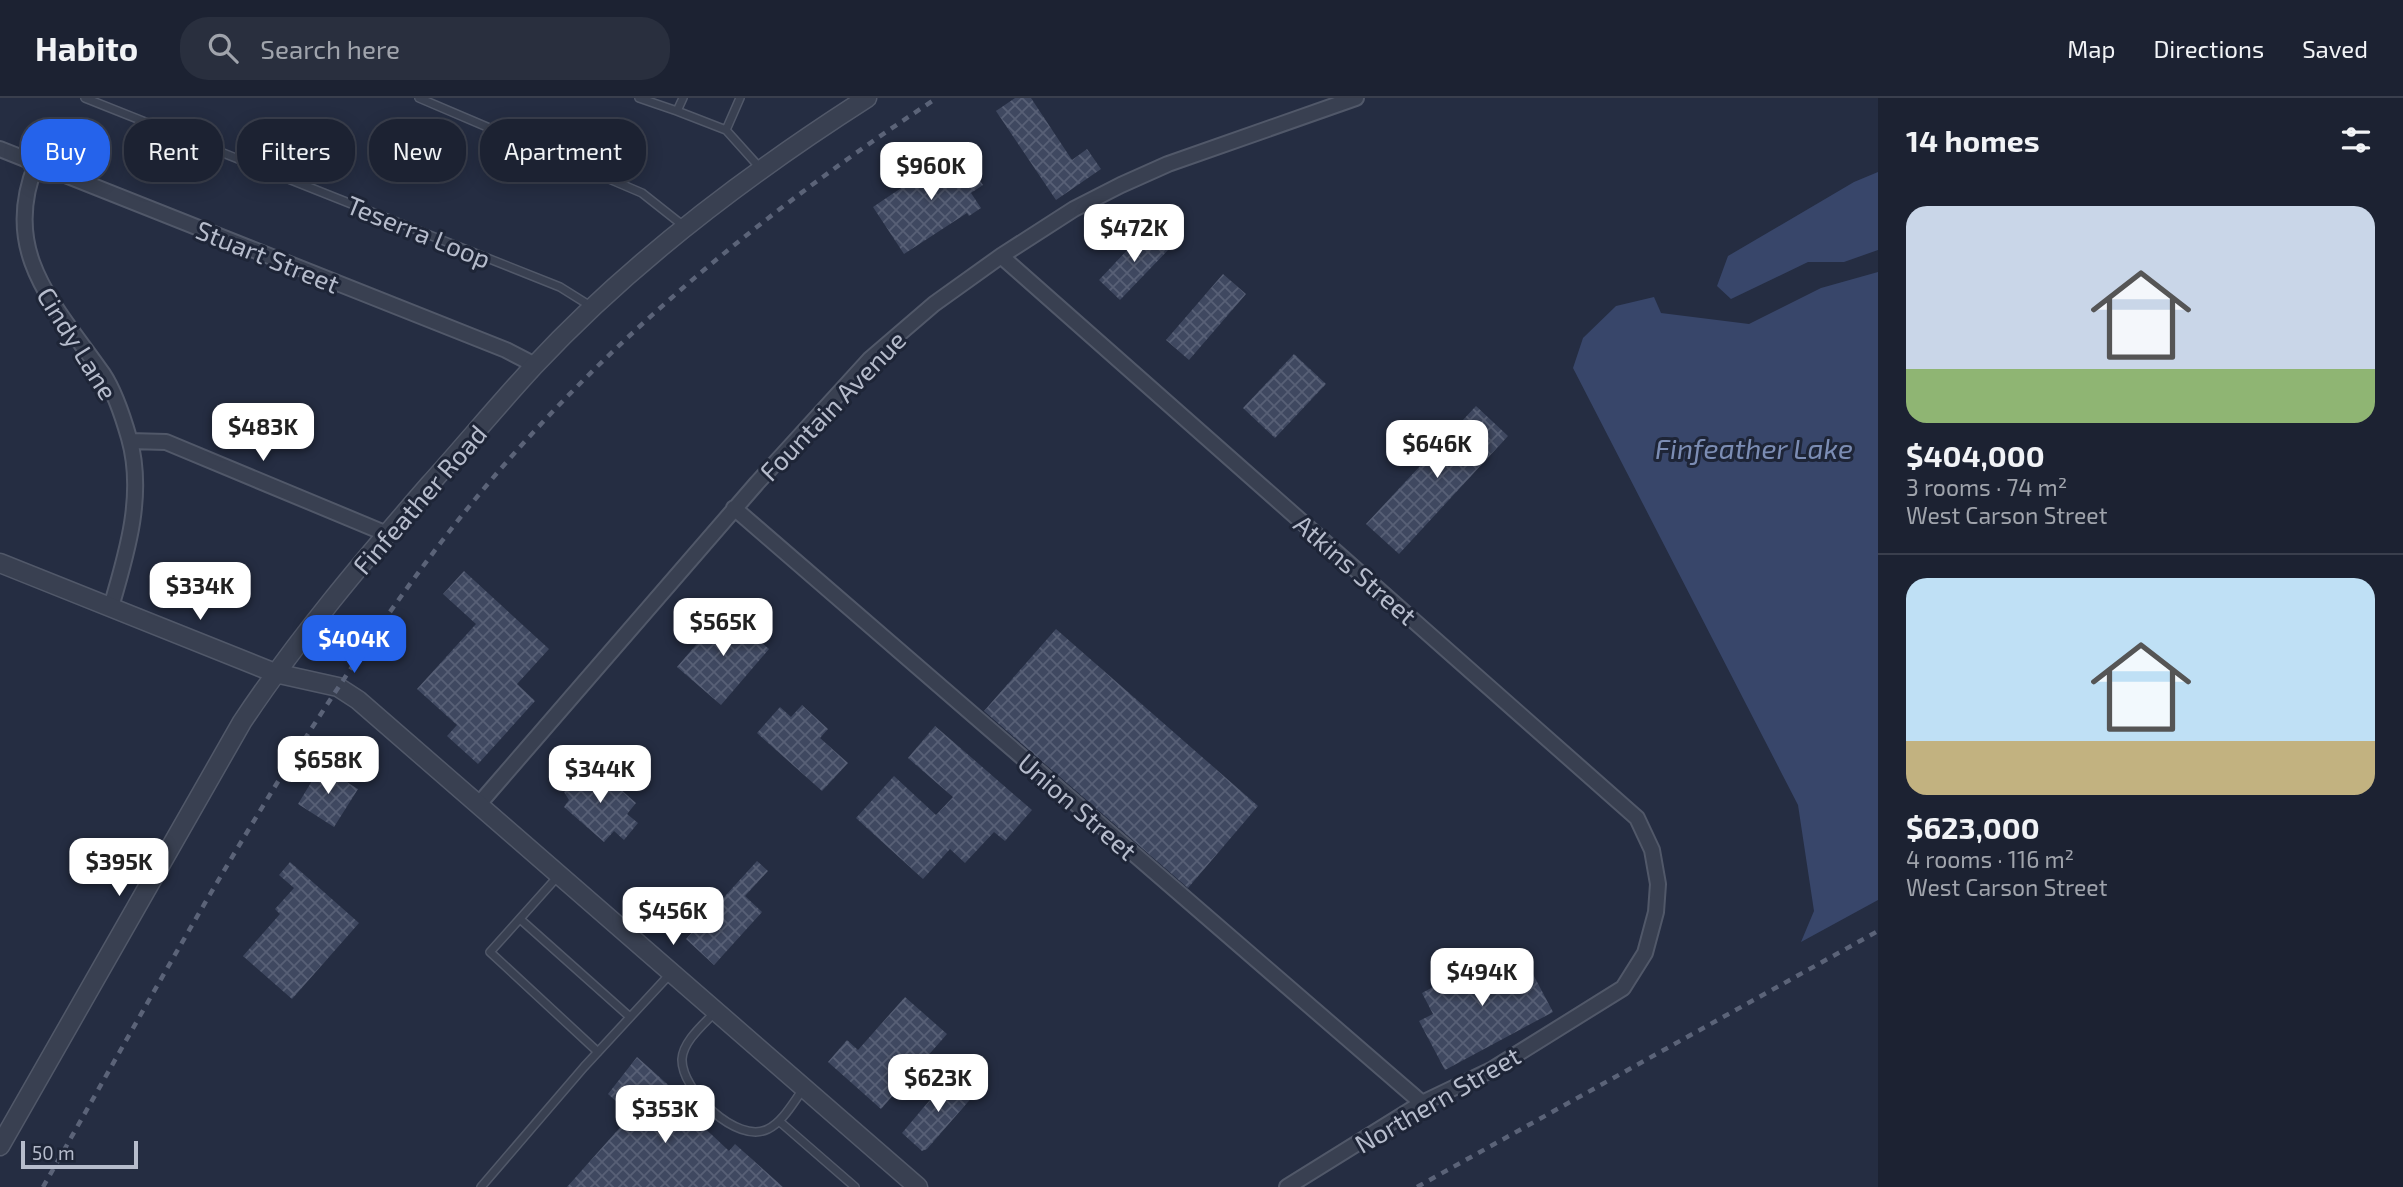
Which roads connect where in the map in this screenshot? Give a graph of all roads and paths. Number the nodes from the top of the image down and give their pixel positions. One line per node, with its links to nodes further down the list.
1 (85, 98): 17 (lane, Teserra Loop)
2 (419, 98): 15 (lane)
3 (639, 98): 8 (lane)
4 (683, 98): 8 (lane)
5 (740, 98): 9 (lane)
6 (867, 98): 12 (street, Finfeather Road)
7 (1356, 98): 16 (street, Fountain Avenue)
8 (677, 111): 9 (lane)
9 (726, 130): 12 (lane)
10 (0, 149): 11 (street, Stuart Street)
11 (21, 158)
12 (762, 170): 15 (street, Finfeather Road)
13 (28, 182): 19 (street, Cindy Lane)
14 (81, 182): 18 (street, Stuart Street)
15 (685, 228): 17 (street, Finfeather Road)
16 (1001, 256): 20 (street, Fountain Avenue); 27 (street, Atkins Street)
17 (594, 308): 18 (street, Finfeather Road)
18 (535, 365): 21 (street, Finfeather Road)
19 (130, 441): 21 (street); 23 (street, Cindy Lane)
20 (734, 508): 25 (street, Fountain Avenue); 34 (street, Union Street)
21 (387, 534): 24 (street, Finfeather Road)
22 (0, 562): 23 (street)
23 (111, 607): 24 (street)
24 (275, 673): 25 (street); 36 (street, Finfeather Road)
25 (479, 804): 26 (street)
26 (560, 874): 28 (lane); 29 (street)
27 (1656, 912): 34 (street, Northern Street)
28 (520, 919): 31 (lane); 32 (lane)
29 (672, 972): 30 (street); 31 (lane)
30 (716, 1011): 33 (street); 35 (lane)
31 (630, 1017): 32 (lane)
32 (598, 1052): 37 (lane)
33 (804, 1088): 35 (lane); 39 (street)
34 (1422, 1103): 40 (street, Northern Street)
35 (779, 1121): 38 (lane)
36 (0, 1146)
37 (481, 1187)
38 (855, 1187)
39 (918, 1187)
40 (1287, 1187)

